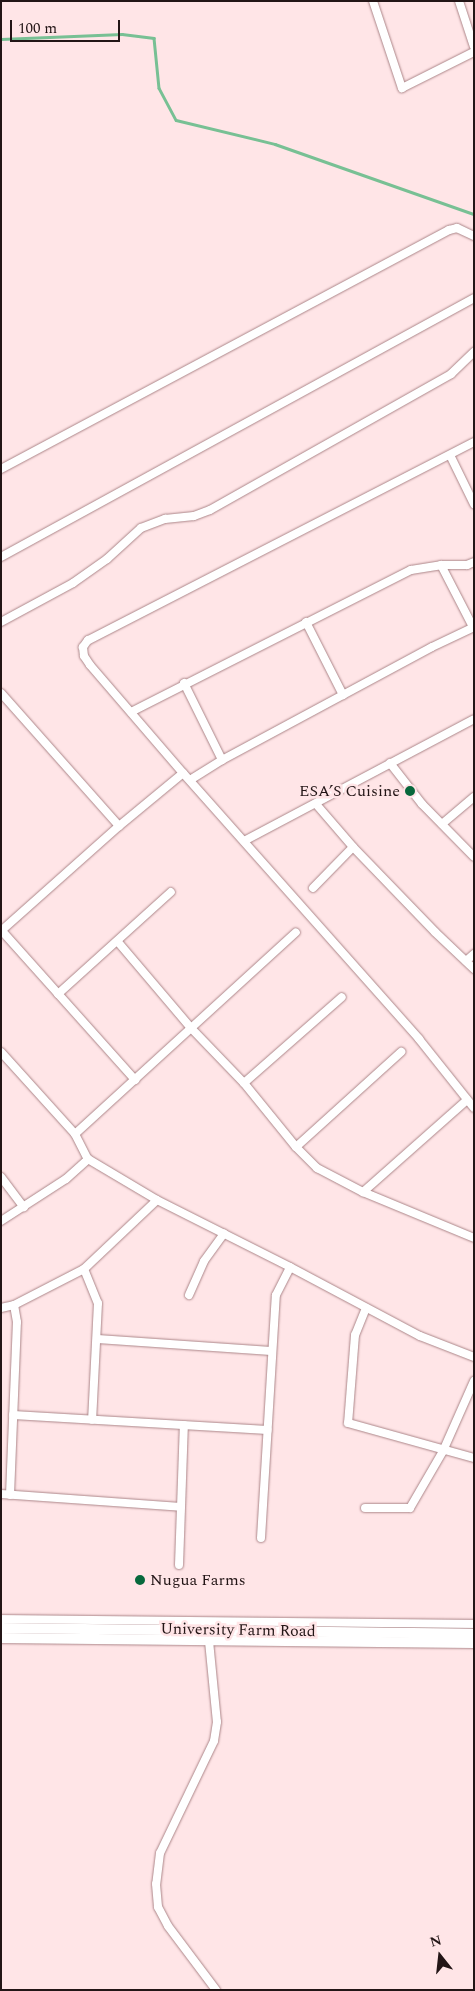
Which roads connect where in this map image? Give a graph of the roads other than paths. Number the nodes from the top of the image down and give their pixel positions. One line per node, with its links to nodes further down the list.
1 (373, 1): 4 (street)
2 (459, 1): 3 (street)
3 (474, 48)
4 (474, 52)
5 (474, 236): 10 (street)
6 (474, 298): 12 (street)
7 (474, 352): 15 (street)
8 (474, 442): 9 (street)
9 (450, 454): 11 (street); 21 (street)
10 (1, 469)
11 (474, 504)
12 (1, 557)
13 (474, 562): 14 (street)
14 (441, 566): 16 (street); 17 (street)
15 (1, 622)
16 (306, 622): 18 (street); 20 (street)
17 (473, 627): 20 (street)
18 (184, 683): 21 (street); 23 (street)
19 (1, 693): 30 (street)
20 (343, 695): 23 (street)
21 (131, 712): 25 (street)
22 (474, 719): 24 (street)
23 (222, 760): 26 (street)
24 (390, 763): 28 (street); 29 (street)
25 (183, 774): 26 (street); 30 (street)
26 (190, 780): 31 (street)
27 (474, 797): 29 (street)
28 (316, 804): 31 (street); 32 (street)
29 (442, 824): 33 (street)
30 (119, 826): 36 (street)
31 (244, 841): 49 (street)
32 (353, 847): 34 (street); 40 (street)
33 (474, 857)
34 (313, 888)
35 (171, 892): 38 (street)
36 (2, 931): 42 (street)
37 (296, 932): 44 (street)
38 (118, 942): 42 (street); 44 (street)
39 (474, 954): 40 (street)
40 (466, 961): 41 (street)
41 (474, 969)
42 (58, 994): 47 (street)
43 (342, 997): 48 (street)
44 (191, 1028): 47 (street); 48 (street)
45 (1, 1052): 51 (street)
46 (402, 1052): 52 (street)
47 (135, 1080): 51 (street)
48 (244, 1083): 52 (street)
49 (468, 1100): 50 (street); 55 (street)
50 (474, 1108)
51 (75, 1134): 53 (street)
52 (296, 1147): 55 (street)
53 (88, 1159): 56 (street); 57 (street)
54 (1, 1177): 57 (street)
55 (363, 1192): 60 (street)
56 (157, 1200): 59 (street); 62 (street)
57 (24, 1206): 58 (street)
58 (1, 1221)
59 (224, 1233): 61 (street); 63 (street)
60 (474, 1238)
61 (290, 1267): 66 (street); 68 (street)
62 (84, 1268): 64 (street); 67 (street)
63 (189, 1295)
64 (14, 1305): 65 (street); 71 (street)
65 (1, 1308)
66 (366, 1308): 69 (street); 75 (street)
67 (98, 1340): 68 (street); 72 (street)
68 (271, 1351): 74 (street)
69 (474, 1357)
70 (474, 1381): 75 (street)
71 (13, 1415): 72 (street); 78 (street)
72 (92, 1420): 73 (street)
73 (184, 1425): 74 (street); 79 (street)
74 (268, 1430): 81 (street)
75 (444, 1451): 76 (street); 80 (street)
76 (474, 1458)
77 (1, 1494): 78 (street)
78 (10, 1494): 79 (street)
79 (181, 1507): 82 (street)
80 (365, 1508)
81 (261, 1538)
82 (179, 1565)
83 (1, 1619): 84 (street)
84 (474, 1624)
85 (1, 1628): 86 (street, University Farm Road)
86 (474, 1634)
87 (1, 1638): 88 (street, University Farm Road)
88 (210, 1641): 89 (street, University Farm Road); 90 (street)
89 (474, 1643)
90 (216, 1990)

